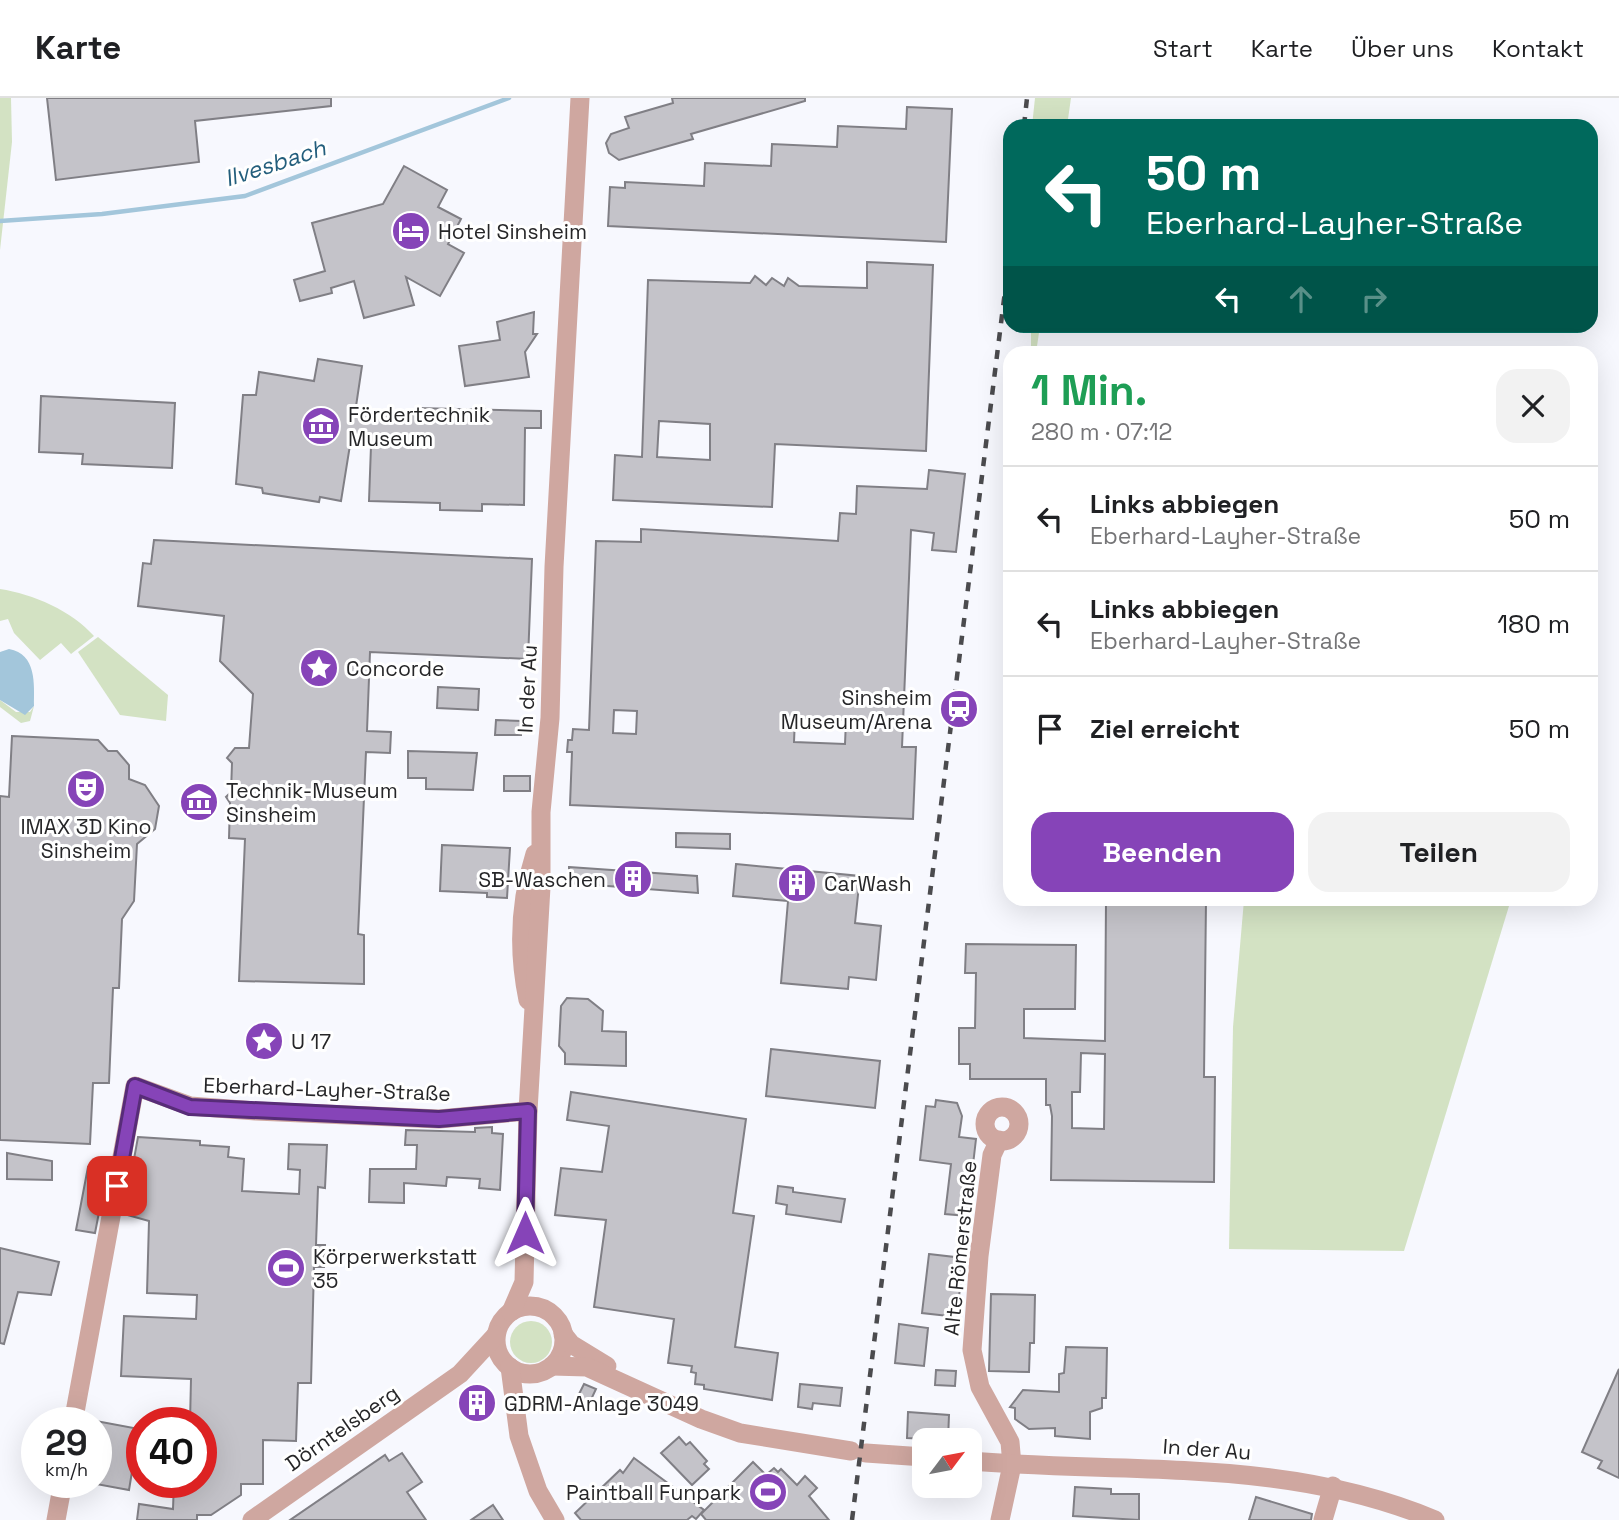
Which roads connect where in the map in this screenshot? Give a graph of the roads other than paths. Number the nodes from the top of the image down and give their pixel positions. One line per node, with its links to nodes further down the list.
1 (580, 98): 2 (street, In der Au)
2 (528, 1111): 4 (street, In der Au); 14 (street, Eberhard-Layher-Straße)
3 (999, 1140): 17 (street, Alte Römerstraße)
4 (524, 1282): 5 (street, In der Au); 6 (street, In der Au)
5 (536, 1307): 6 (street); 7 (street)
6 (511, 1312): 8 (street)
7 (563, 1334): 10 (street); 12 (street)
8 (496, 1335): 9 (street); 11 (street, Dörntelsberg)
9 (507, 1365): 10 (street); 11 (street, Dörntelsberg); 13 (street)
10 (547, 1369): 12 (street); 13 (street)
11 (460, 1374): 21 (street, Dörntelsberg)
12 (638, 1390): 15 (street)
13 (516, 1400): 22 (street)
14 (76, 1407)
15 (912, 1456)
16 (982, 1462): 17 (street, In der Au)
17 (1012, 1465): 18 (street, In der Au); 23 (street, Alte Römerstraße)
18 (1333, 1486): 24 (street); 25 (street, In der Au)
19 (60, 1498): 20 (street)
20 (56, 1520)
21 (252, 1520)
22 (555, 1520)
23 (1000, 1520)
24 (1323, 1520)
25 (1435, 1520)

